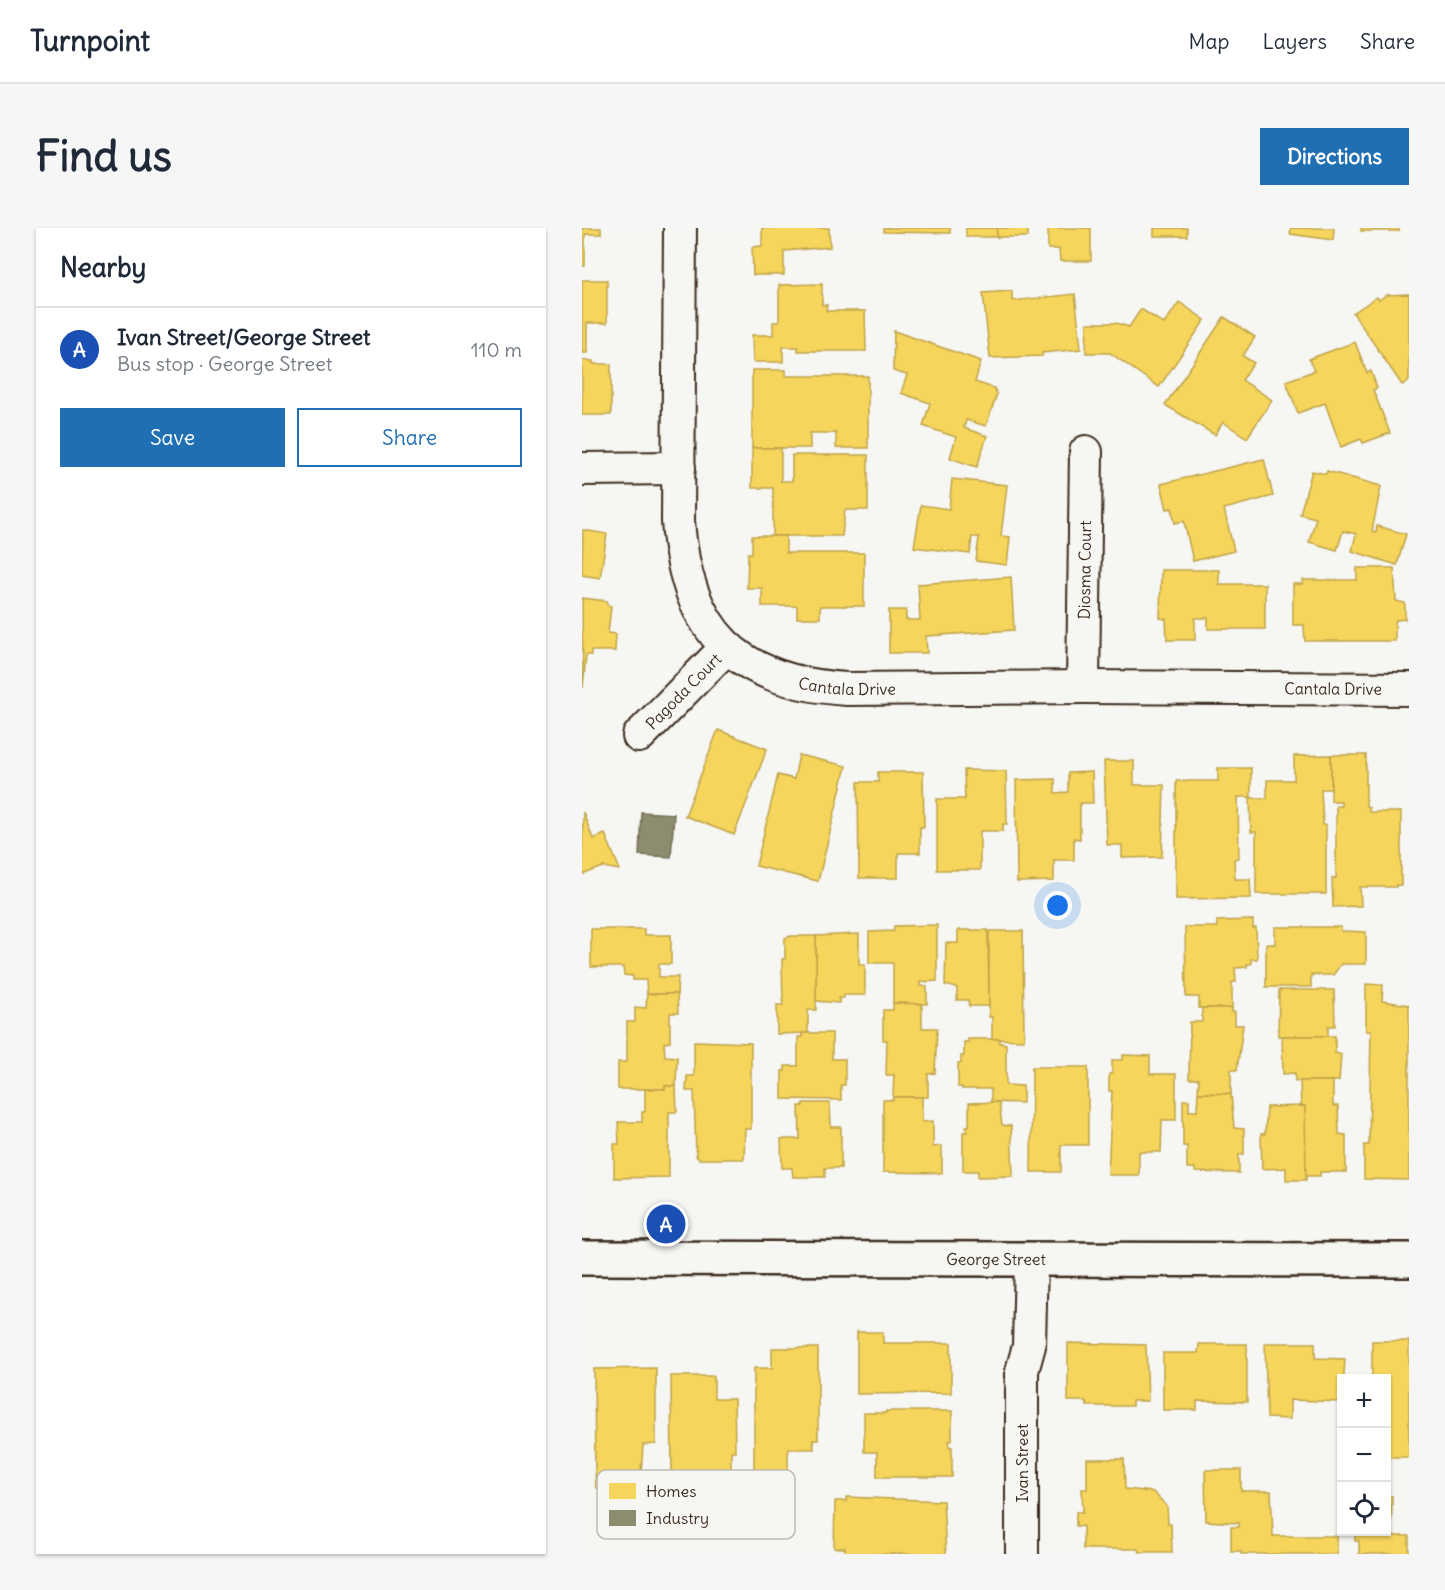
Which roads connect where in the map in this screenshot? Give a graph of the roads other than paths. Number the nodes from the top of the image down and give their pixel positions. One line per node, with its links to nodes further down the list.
1 (680, 228): 3 (street, Cantala Drive)
2 (1086, 452): 6 (street, Diosma Court)
3 (679, 468): 4 (street); 5 (street, Cantala Drive)
4 (582, 469)
5 (727, 647): 6 (street, Cantala Drive); 8 (street, Pagoda Court)
6 (1083, 687): 7 (street, Cantala Drive)
7 (1409, 689)
8 (639, 736)
9 (582, 1258): 10 (main road, George Street)
10 (1021, 1259): 11 (main road, George Street); 12 (street, Ivan Street)
11 (1409, 1260)
12 (1022, 1554)

